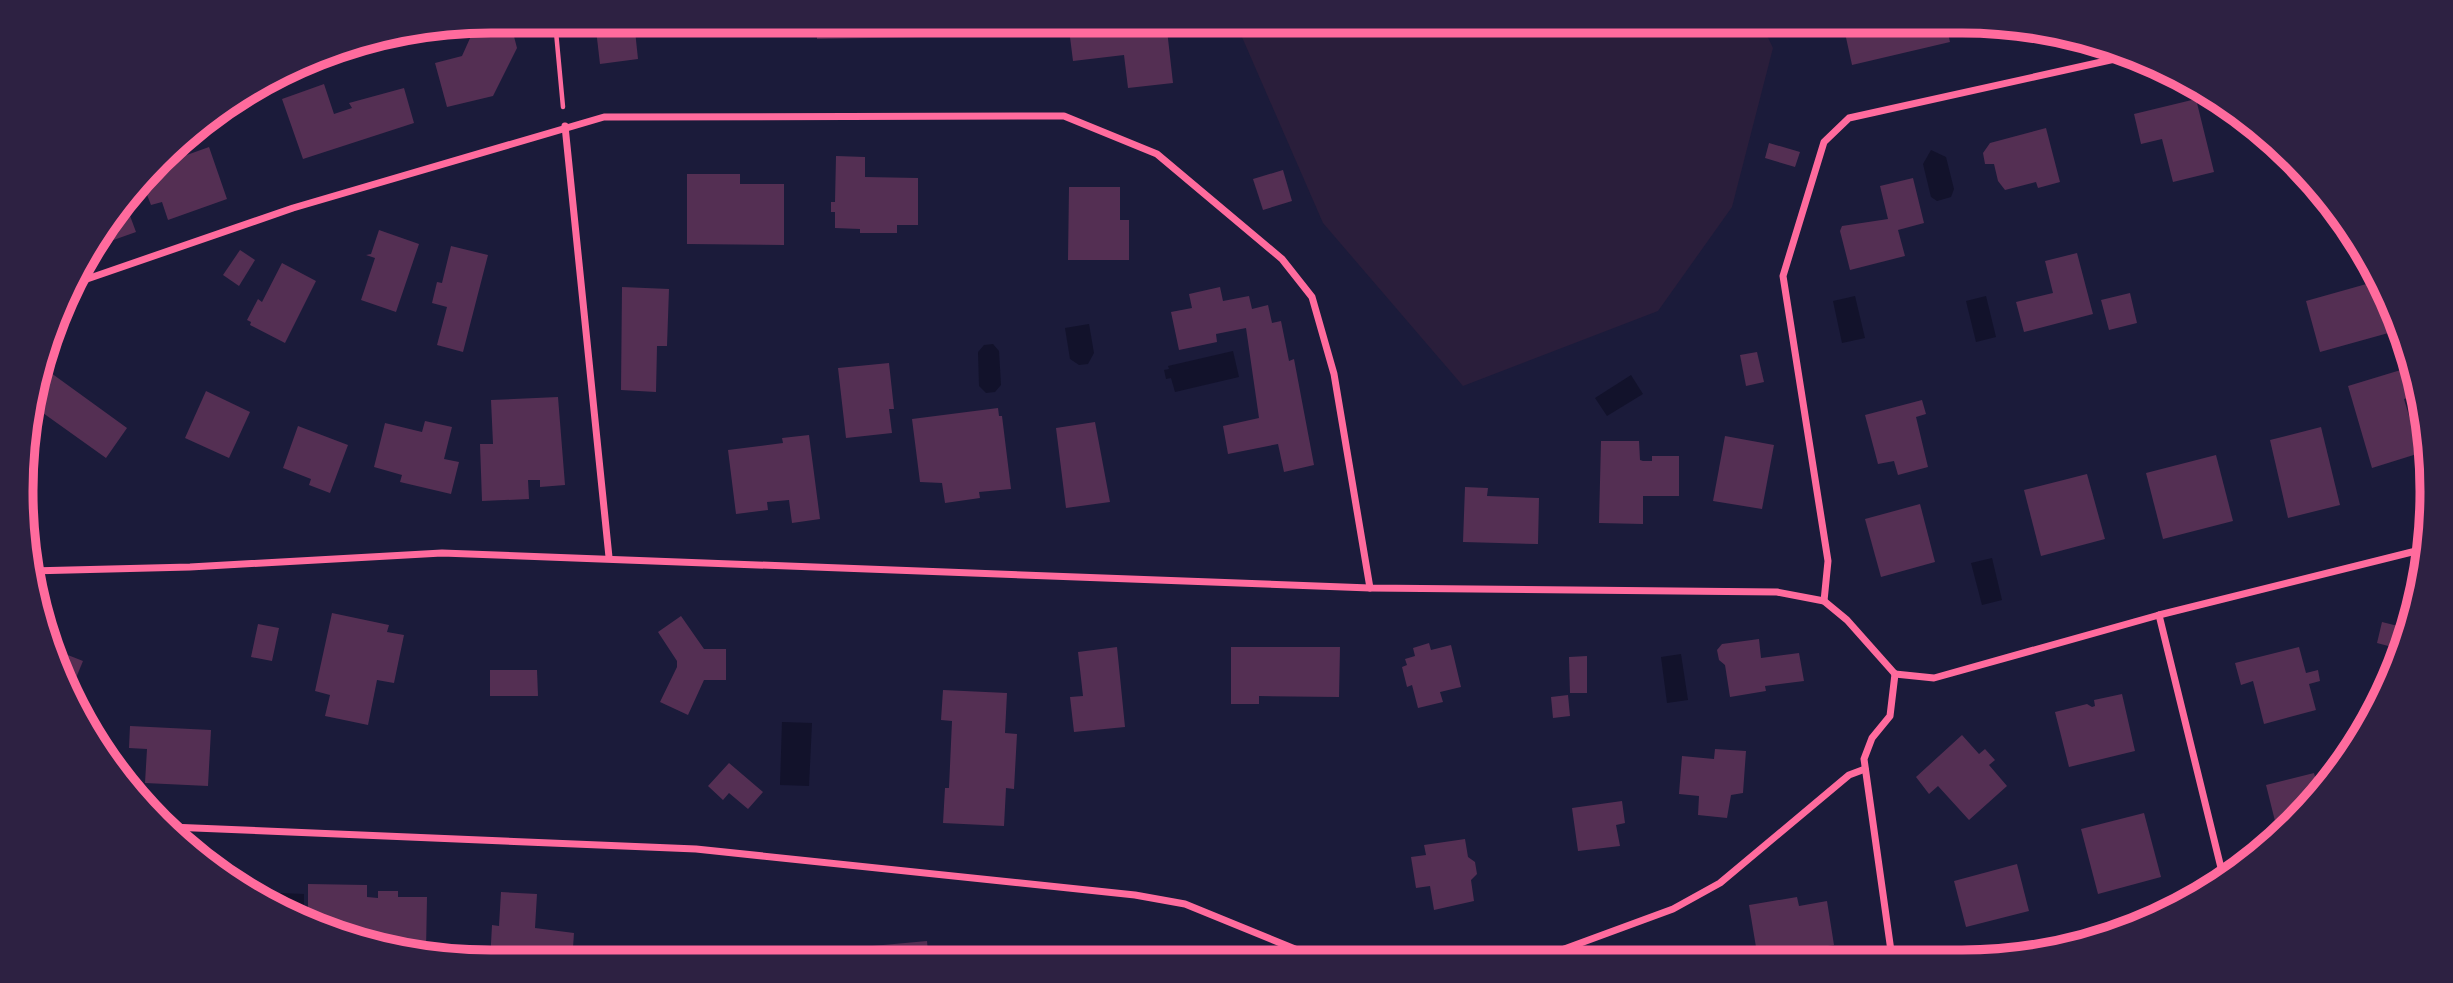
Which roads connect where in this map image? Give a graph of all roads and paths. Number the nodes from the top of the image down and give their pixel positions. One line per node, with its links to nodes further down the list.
1 (556, 33): 3 (path)
2 (2113, 59): 9 (street)
3 (565, 126): 4 (street); 6 (street); 8 (street)
4 (86, 279)
5 (2416, 551): 10 (street)
6 (609, 558): 7 (street); 8 (street)
7 (40, 571)
8 (1370, 588): 9 (street)
9 (1824, 601): 11 (street)
10 (2159, 615): 11 (street); 14 (street)
11 (1895, 674): 12 (street)
12 (1866, 769): 16 (street); 17 (street)
13 (180, 827): 15 (street)
14 (2221, 869)
15 (1298, 950)
16 (1565, 950)
17 (1891, 950)

